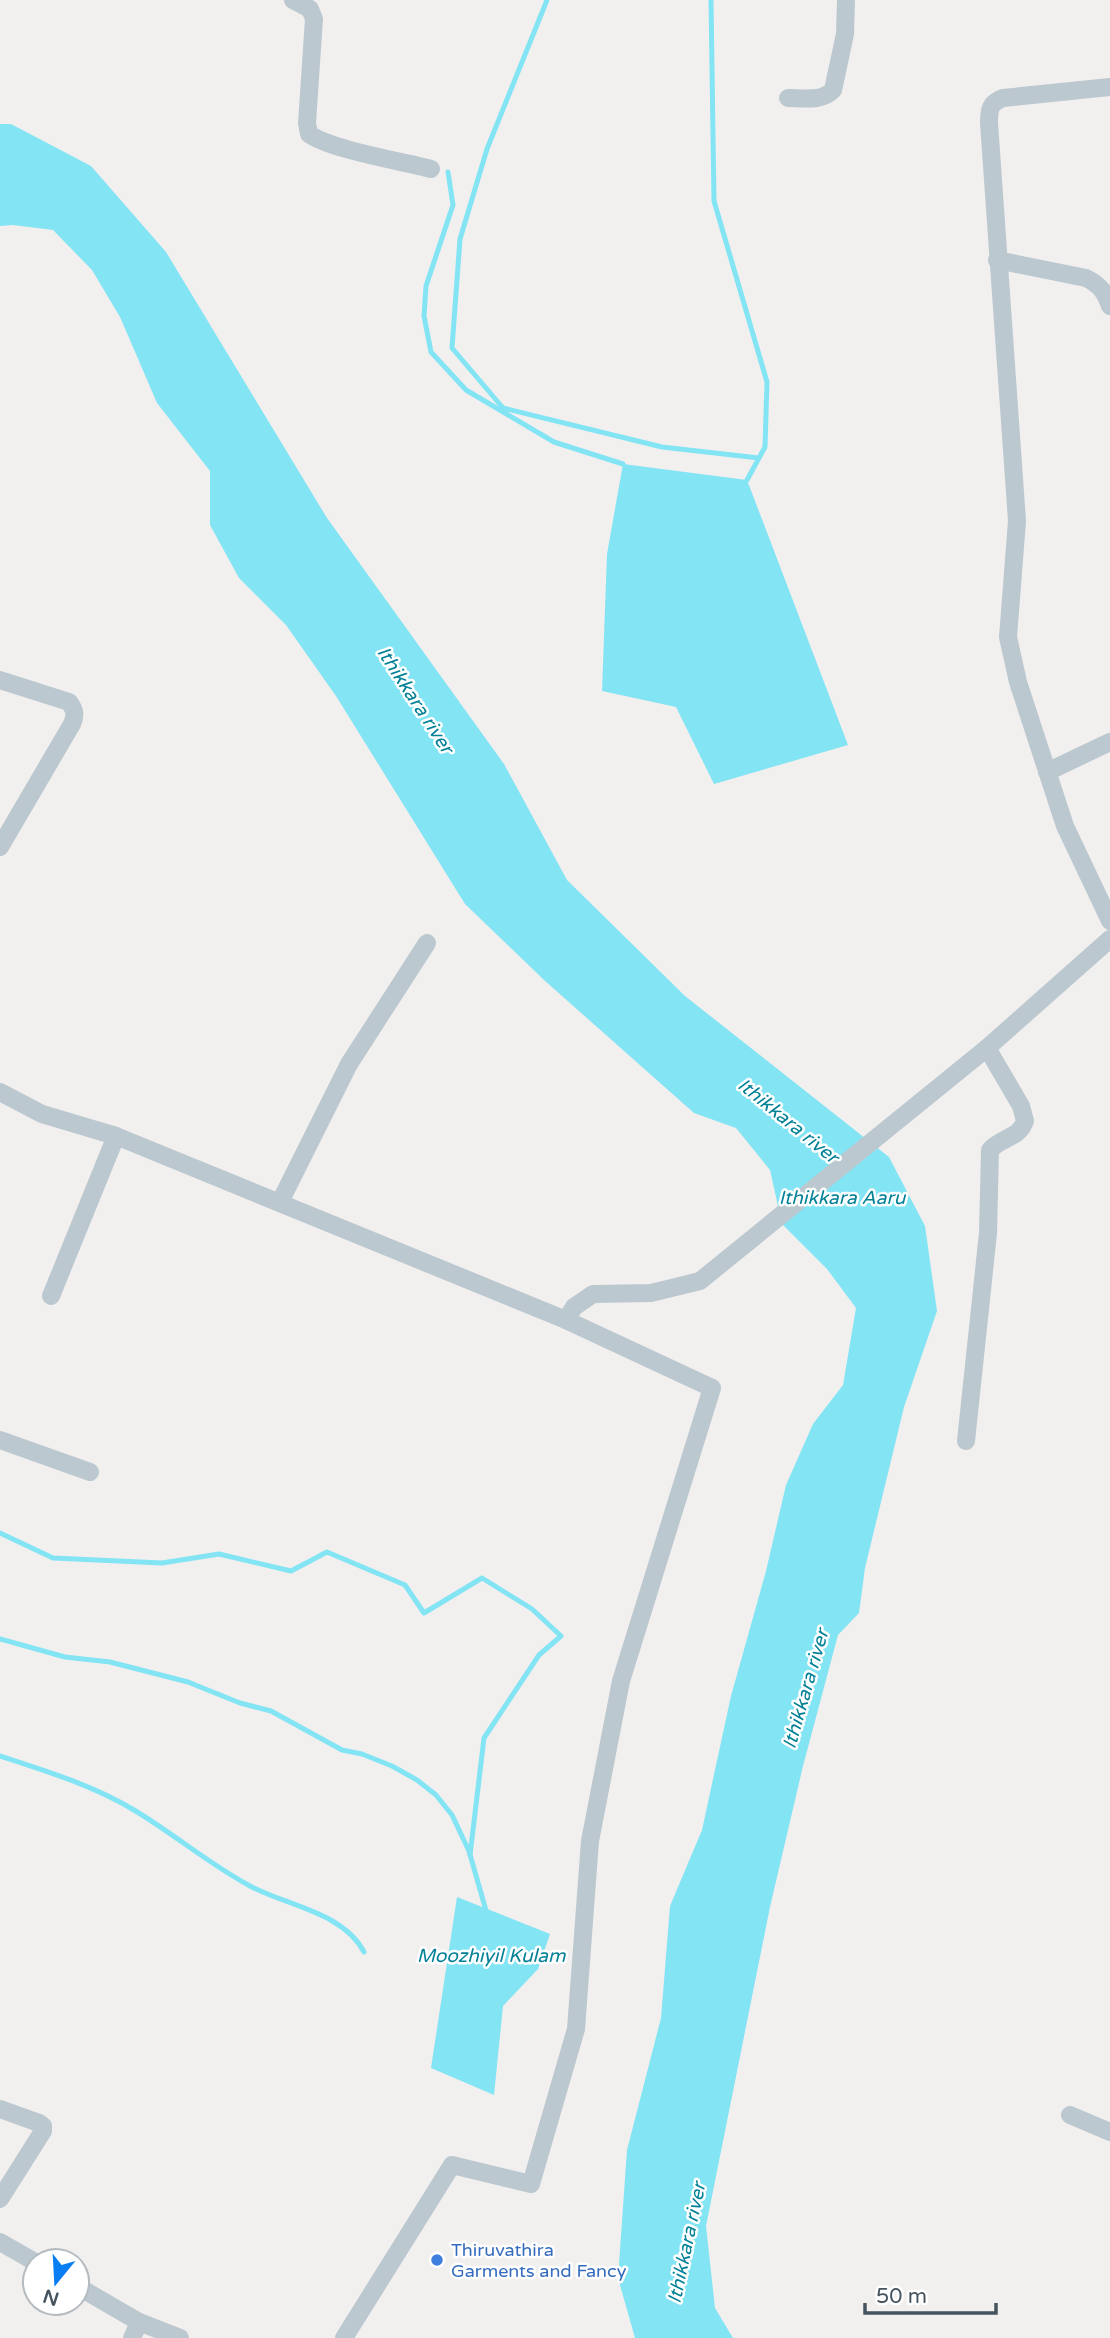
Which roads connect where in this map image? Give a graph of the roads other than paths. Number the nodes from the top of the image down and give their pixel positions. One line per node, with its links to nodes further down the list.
1 (293, 0): 5 (street)
2 (846, 0): 4 (street)
3 (1110, 87): 6 (street)
4 (788, 98)
5 (431, 169)
6 (998, 260): 7 (street); 10 (street)
7 (1110, 306)
8 (0, 680): 11 (street)
9 (1110, 742): 10 (street)
10 (1047, 772): 12 (street)
11 (0, 848)
12 (1110, 920)
13 (1110, 939): 15 (street)
14 (426, 943): 18 (street)
15 (987, 1048): 20 (street); 22 (street)
16 (0, 1092): 17 (street)
17 (116, 1136): 18 (street); 19 (street)
18 (280, 1202): 20 (street)
19 (51, 1296)
20 (566, 1320): 33 (street)
21 (0, 1440): 23 (street)
22 (966, 1441)
23 (90, 1472)
24 (0, 2109): 27 (street)
25 (1070, 2115): 26 (street)
26 (1110, 2132)
27 (0, 2199)
28 (0, 2242): 29 (street)
29 (21, 2254)
30 (91, 2297): 31 (street)
31 (135, 2330): 32 (street)
32 (180, 2338)
33 (344, 2338)

